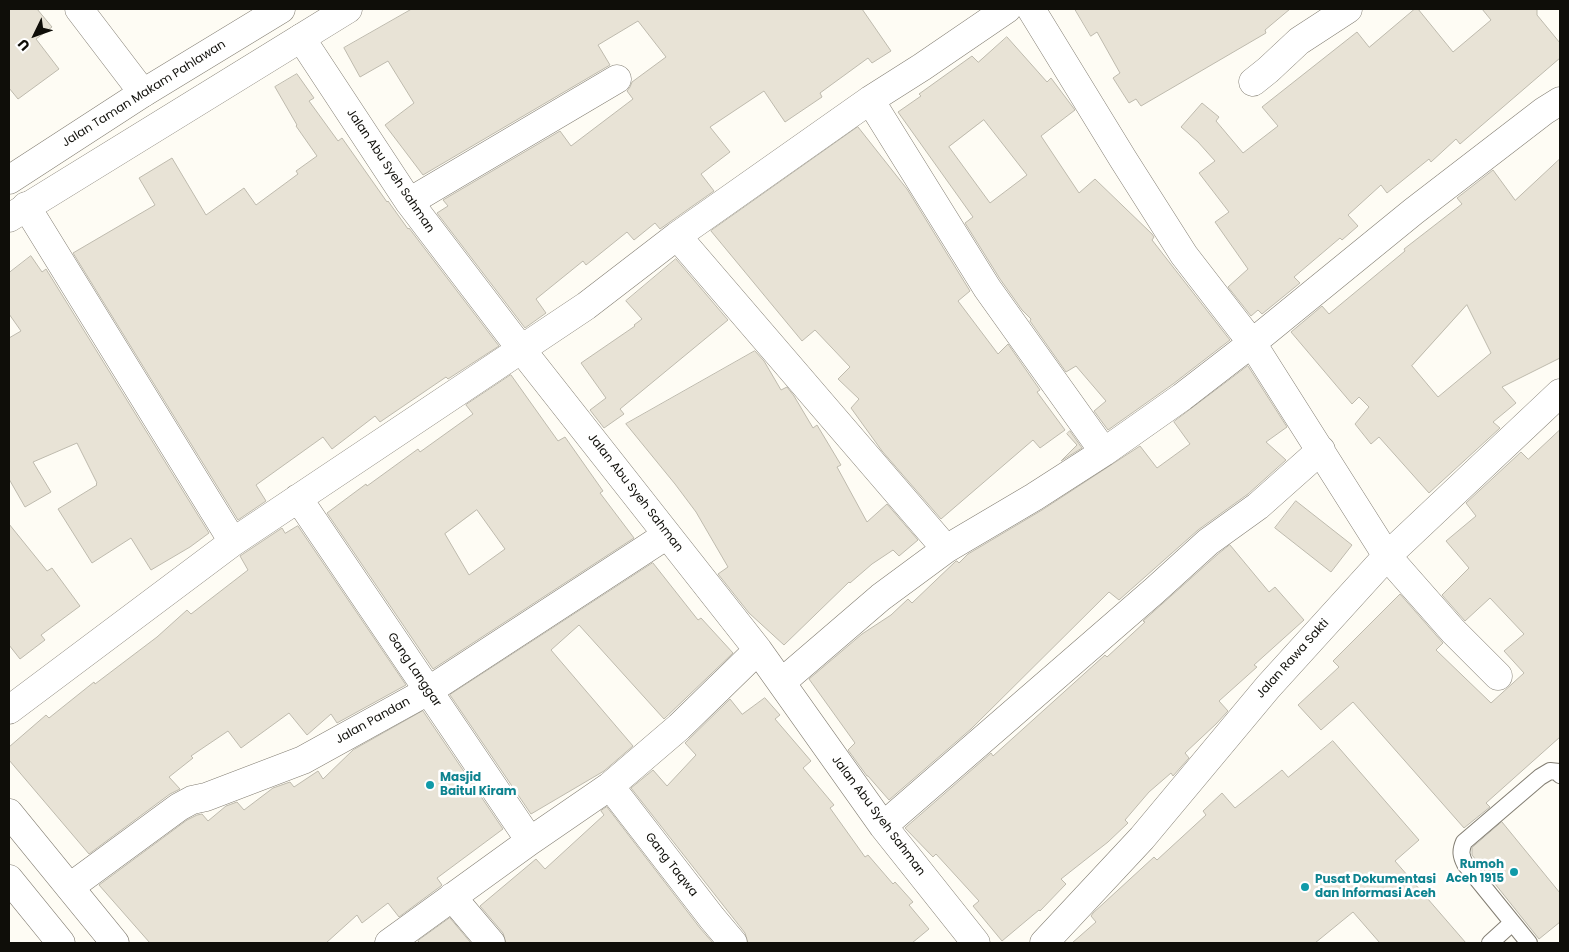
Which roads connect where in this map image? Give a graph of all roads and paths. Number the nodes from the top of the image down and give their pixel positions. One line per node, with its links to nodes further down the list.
1 (79, 9): 10 (main road)
2 (281, 9): 10 (main road, Jalan Taman Makam Pahlawan)
3 (348, 9): 7 (main road)
4 (1007, 9): 11 (main road)
5 (1031, 9): 17 (main road)
6 (1348, 9): 9 (main road)
7 (301, 38): 14 (main road, Jalan Abu Syeh Sahman); 15 (main road)
8 (617, 79): 14 (main road)
9 (1252, 82)
10 (143, 93): 13 (main road, Jalan Taman Makam Pahlawan)
11 (870, 100): 16 (main road); 21 (main road)
12 (1560, 101): 17 (main road)
13 (9, 180)
14 (408, 202): 18 (main road, Jalan Abu Syeh Sahman)
15 (18, 212): 24 (main road)
16 (677, 236): 18 (main road); 25 (main road)
17 (1252, 343): 20 (main road); 21 (main road)
18 (521, 349): 22 (main road); 23 (main road, Jalan Abu Syeh Sahman)
19 (1560, 393): 26 (main road, Jalan Rawa Sakti)
20 (1321, 450): 26 (main road); 35 (main road)
21 (1104, 452): 25 (main road)
22 (298, 498): 24 (main road); 30 (main road, Gang Langgar)
23 (667, 534): 27 (main road, Jalan Abu Syeh Sahman); 30 (main road, Jalan Pandan)
24 (233, 542): 31 (main road)
25 (946, 549): 29 (main road)
26 (1387, 556): 28 (main road); 47 (main road, Jalan Rawa Sakti)
27 (758, 650): 29 (main road, Jalan Abu Syeh Sahman); 33 (main road)
28 (1498, 676)
29 (782, 682): 35 (main road, Jalan Abu Syeh Sahman)
30 (428, 691): 36 (main road, Gang Langgar); 37 (main road, Jalan Pandan)
31 (9, 710)
32 (1560, 775): 40 (lane)
33 (610, 786): 36 (main road); 45 (main road, Gang Taqwa)
34 (9, 813): 37 (main road)
35 (883, 826): 46 (main road, Jalan Abu Syeh Sahman)
36 (530, 841): 39 (main road)
37 (70, 888): 42 (main road)
38 (12, 890): 41 (main road)
39 (452, 898): 43 (main road); 44 (main road)
40 (1512, 923): 48 (lane); 49 (lane)
41 (60, 943)
42 (115, 943)
43 (390, 943)
44 (491, 943)
45 (733, 943)
46 (976, 943)
47 (1044, 943)
48 (1490, 943)
49 (1529, 943)

